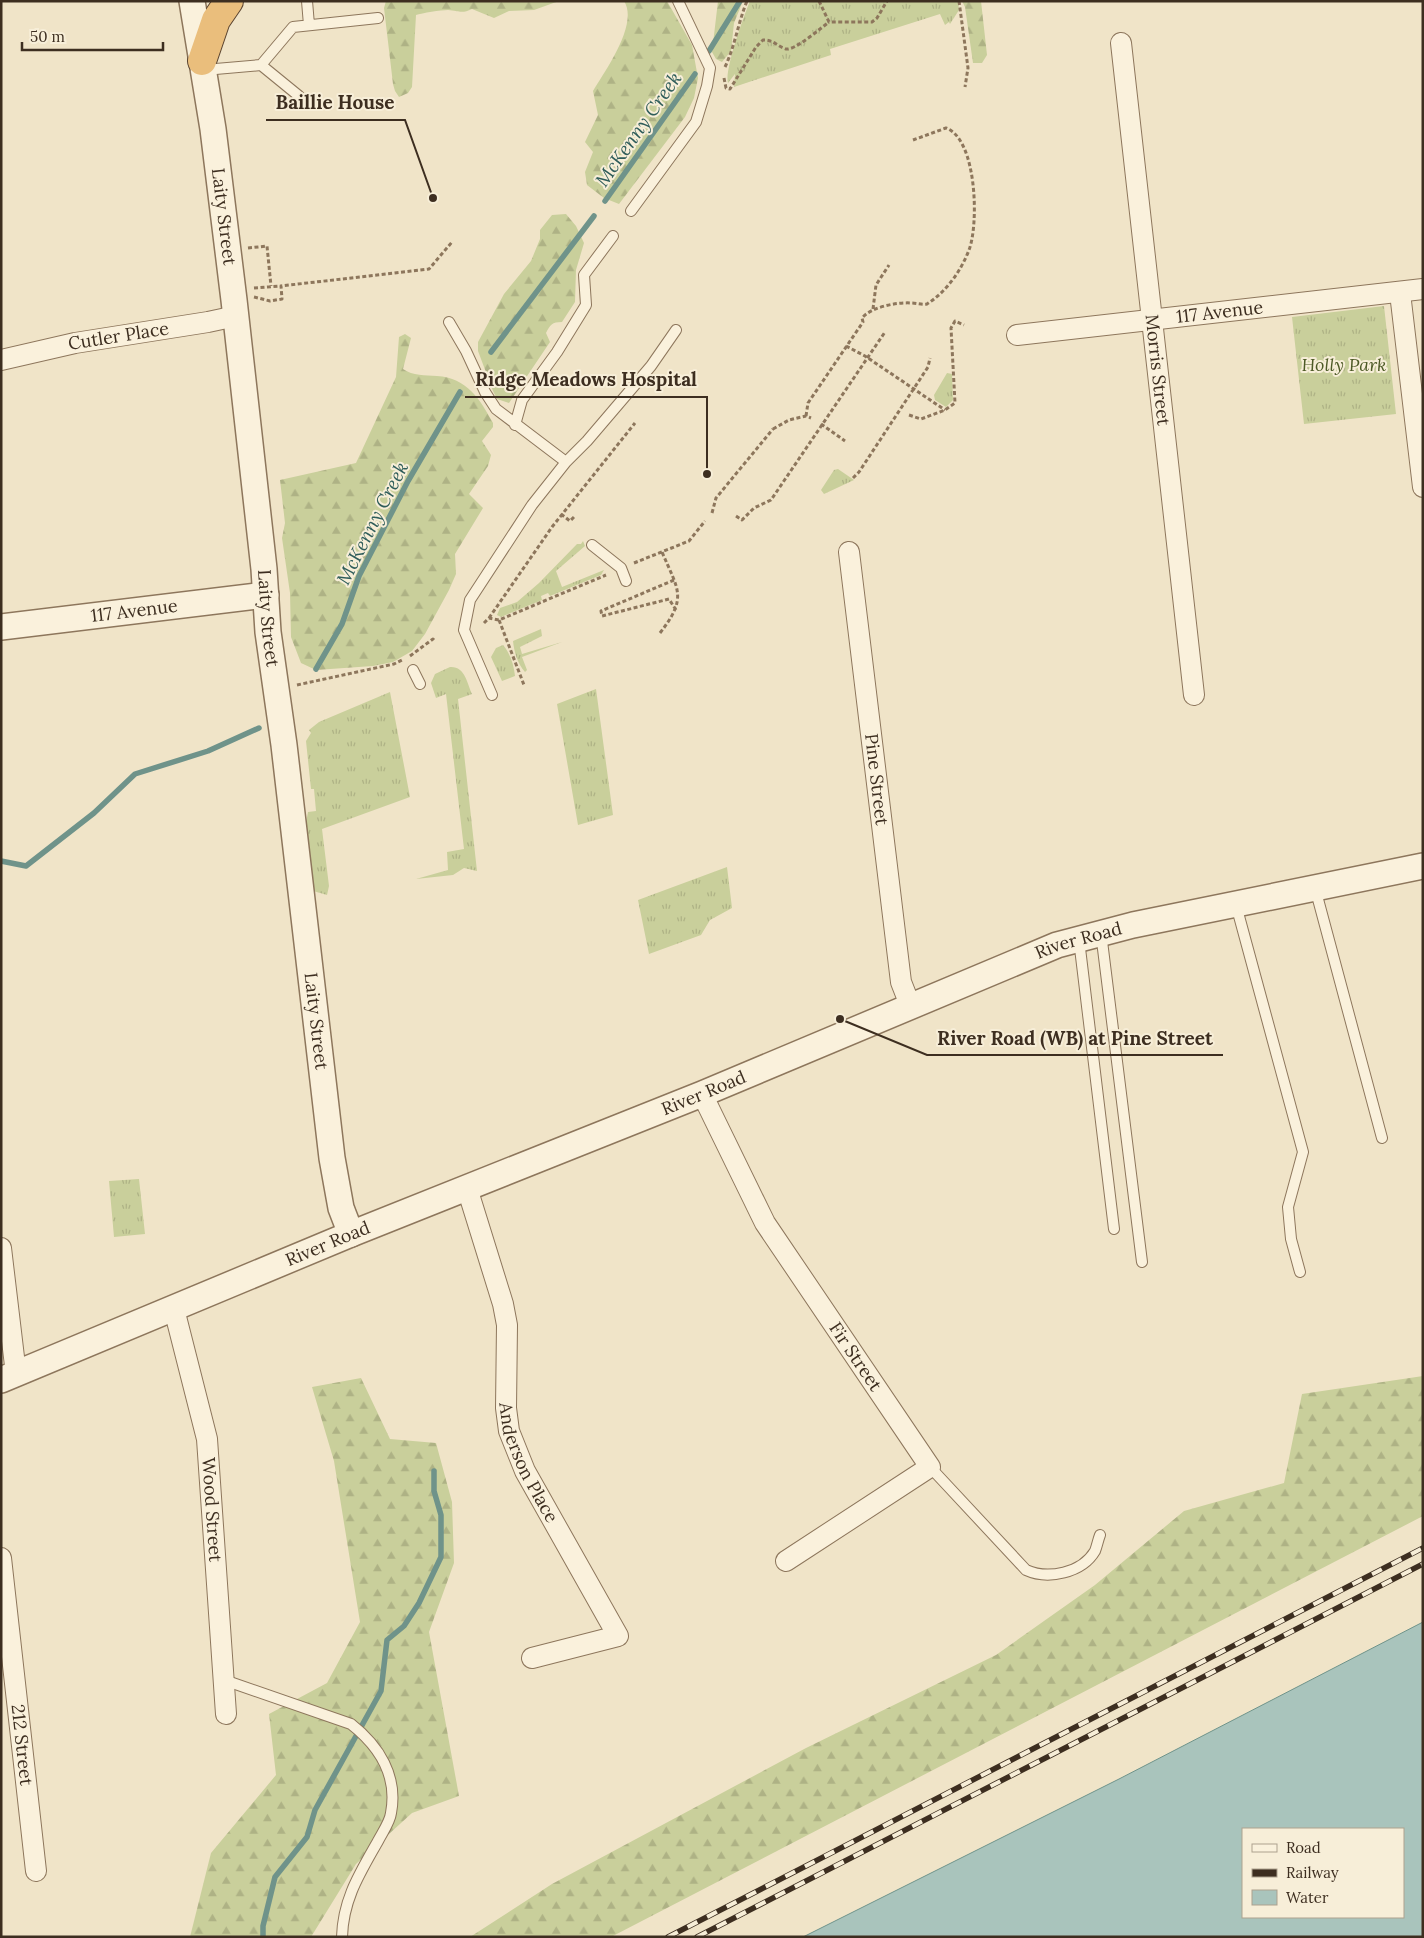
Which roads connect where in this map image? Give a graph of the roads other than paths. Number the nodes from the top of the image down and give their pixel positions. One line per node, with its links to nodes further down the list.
1 (192, 1): 9 (street, Laity Street)
2 (229, 1): 9 (highway)
3 (307, 1): 6 (lane)
4 (678, 1): 11 (lane)
5 (378, 18): 6 (lane)
6 (309, 25): 8 (lane)
7 (1121, 43): 16 (street, Morris Street)
8 (261, 65): 9 (lane); 10 (lane)
9 (202, 66): 15 (street, Laity Street)
10 (298, 96)
11 (631, 212)
12 (612, 236): 21 (lane)
13 (1423, 289): 14 (street, 117 Avenue)
14 (1400, 294): 16 (street, 117 Avenue); 23 (street)
15 (243, 306): 20 (street, Cutler Place); 27 (street, Laity Street)
16 (1152, 320): 19 (street, 117 Avenue); 32 (street, Morris Street)
17 (449, 322): 21 (lane)
18 (676, 330): 22 (lane)
19 (1017, 335)
20 (1, 360)
21 (515, 425): 22 (lane)
22 (566, 462): 31 (lane)
23 (1423, 487)
24 (592, 546): 26 (lane)
25 (849, 552): 37 (street, Pine Street)
26 (626, 581)
27 (266, 595): 28 (street, 117 Avenue); 42 (street, Laity Street)
28 (1, 627)
29 (413, 670): 30 (lane)
30 (420, 684)
31 (492, 695)
32 (1194, 695)
33 (1423, 866): 34 (street, River Road)
34 (1315, 888): 35 (street, River Road); 39 (lane)
35 (1236, 904): 36 (street, River Road); 45 (lane)
36 (1090, 936): 37 (street, River Road); 41 (lane); 44 (lane)
37 (910, 1005): 38 (street, River Road)
38 (702, 1094): 40 (street, River Road); 48 (street, Fir Street)
39 (1382, 1138)
40 (467, 1188): 42 (street, River Road); 52 (street, Anderson Place)
41 (1114, 1229)
42 (351, 1234): 46 (street, River Road)
43 (1, 1248): 47 (street)
44 (1142, 1262)
45 (1300, 1272)
46 (174, 1309): 47 (street, River Road); 53 (street, Wood Street)
47 (9, 1377)
48 (930, 1467): 49 (lane); 51 (street)
49 (1100, 1535)
50 (1, 1558): 55 (street, 212 Street)
51 (786, 1561)
52 (532, 1658)
53 (224, 1680): 54 (street, Wood Street); 56 (lane)
54 (226, 1714)
55 (36, 1871)
56 (342, 1937)

